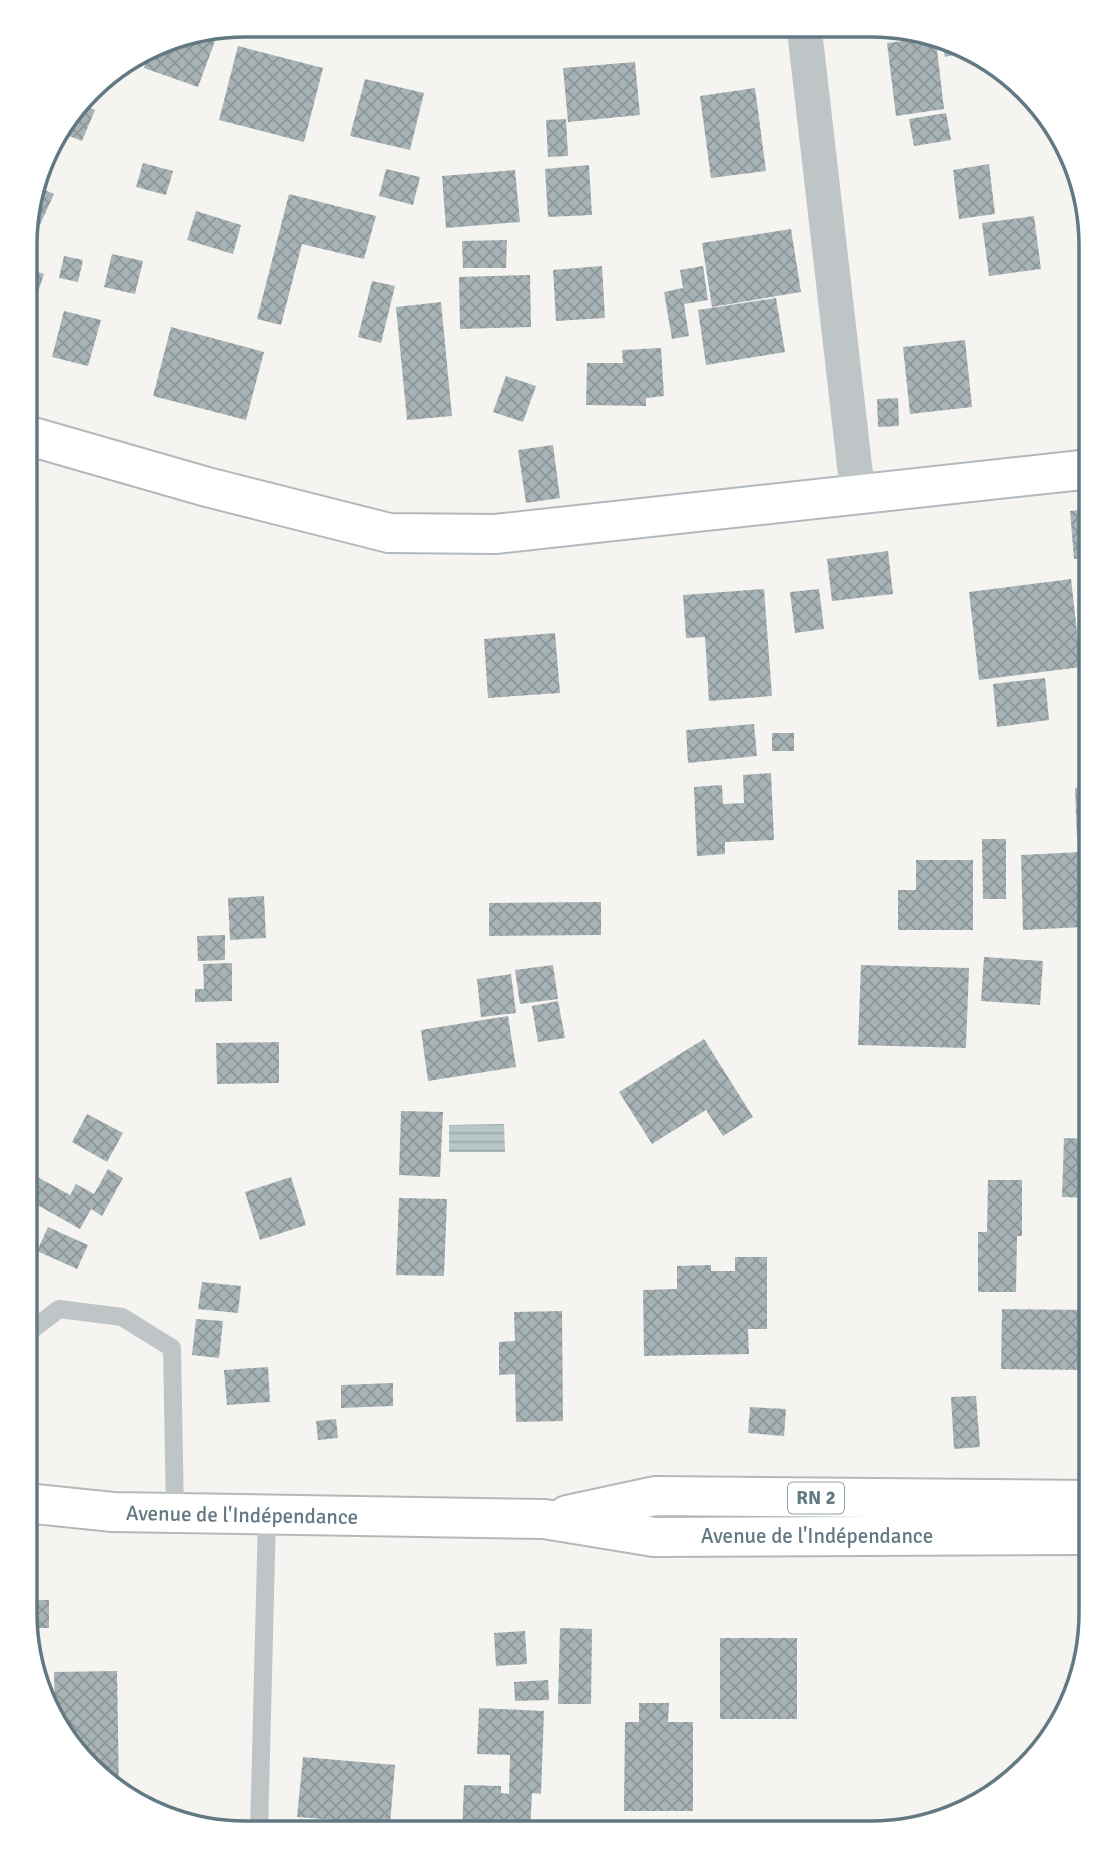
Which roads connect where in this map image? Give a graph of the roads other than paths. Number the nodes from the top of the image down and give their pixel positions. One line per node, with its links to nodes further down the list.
1 (805, 37): 4 (street)
2 (37, 438): 4 (main road)
3 (1079, 470): 4 (main road)
4 (858, 496)
5 (37, 1326): 8 (lane)
6 (1079, 1500): 10 (main road, Avenue de l'Indépendance / RN 2)
7 (37, 1504): 8 (main road, Avenue de l'Indépendance / RN 2)
8 (175, 1513): 9 (main road, Avenue de l'Indépendance / RN 2)
9 (267, 1516): 10 (main road, Avenue de l'Indépendance / RN 2); 12 (lane)
10 (544, 1519): 11 (main road, Avenue de l'Indépendance / RN 2)
11 (1079, 1538)
12 (259, 1821)

